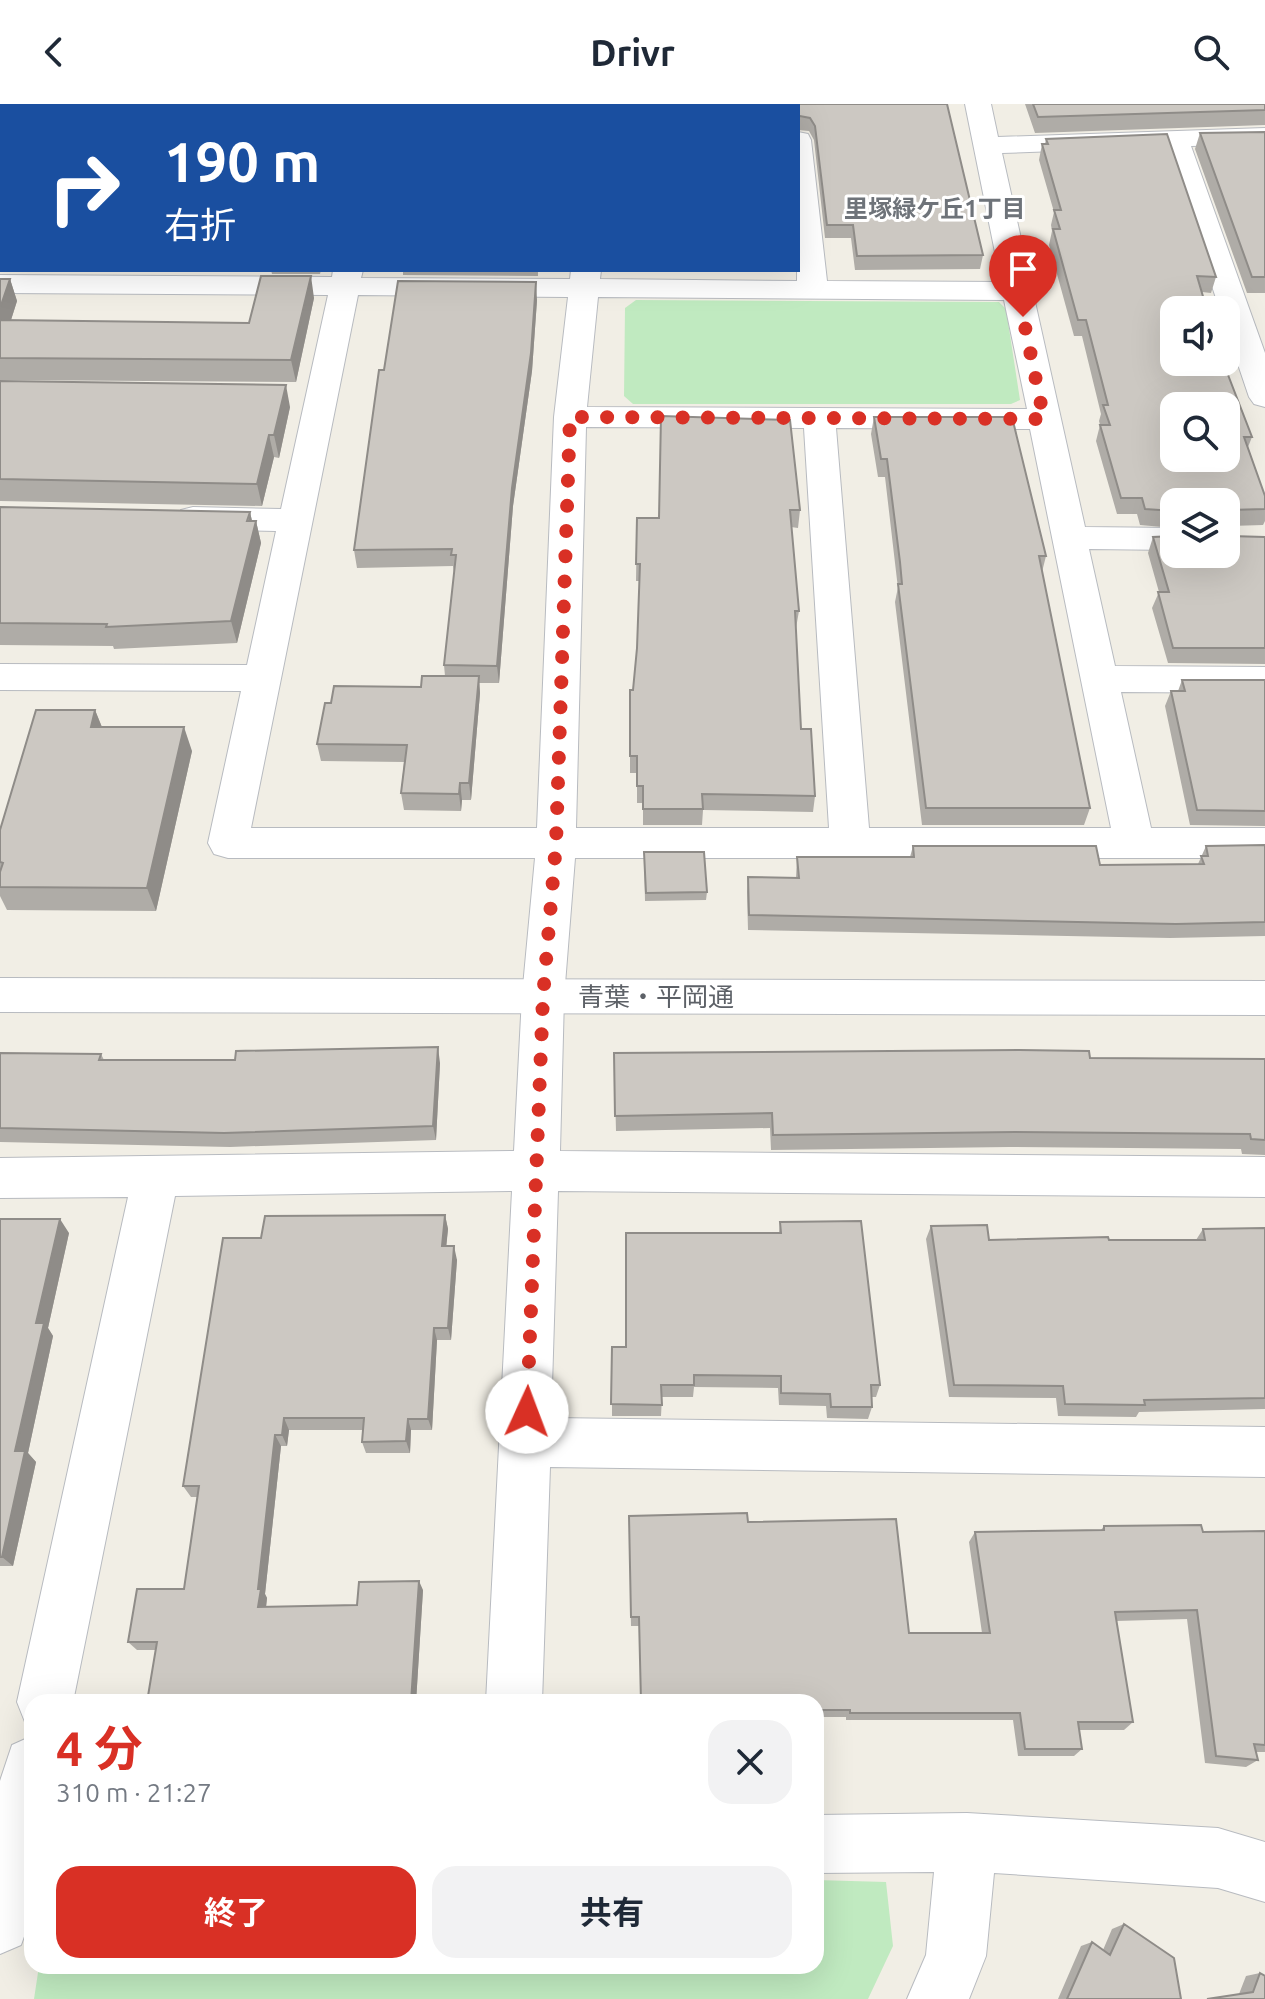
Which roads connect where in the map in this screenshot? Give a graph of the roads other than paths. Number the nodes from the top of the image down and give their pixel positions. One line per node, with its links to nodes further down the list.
1 (978, 104): 4 (street)
2 (1265, 136): 3 (street)
3 (1176, 141): 4 (street); 11 (street)
4 (986, 145): 10 (street)
5 (800, 160): 9 (street)
6 (346, 279): 7 (street); 8 (street); 16 (street)
7 (585, 280): 9 (street); 12 (street)
8 (0, 284)
9 (813, 291): 10 (street)
10 (1017, 291): 14 (street)
11 (1265, 397)
12 (570, 417): 13 (street); 26 (street)
13 (819, 418): 14 (street); 24 (street)
14 (1044, 419): 17 (street)
15 (155, 517): 16 (street)
16 (295, 520): 20 (street)
17 (1070, 538): 18 (street); 21 (street)
18 (1160, 539)
19 (0, 677): 20 (street)
20 (261, 678): 26 (street)
21 (1099, 679): 22 (street); 23 (street)
22 (1265, 680)
23 (1134, 842): 24 (street); 25 (street)
24 (850, 843): 26 (street)
25 (1265, 843)
26 (556, 844): 28 (street)
27 (0, 995): 28 (street, 青葉・平岡通)
28 (543, 997): 29 (street, 青葉・平岡通); 30 (street)
29 (1265, 998)
30 (538, 1171): 31 (street); 32 (street); 34 (street)
31 (156, 1176): 33 (street); 36 (street)
32 (1265, 1177)
33 (0, 1178)
34 (525, 1442): 35 (street); 37 (street)
35 (1265, 1452)
36 (47, 1694)
37 (514, 1694)
38 (24, 1796): 39 (street)
39 (17, 1824): 43 (street)
40 (967, 1842): 41 (street); 42 (street); 44 (street)
41 (824, 1844)
42 (1265, 1872)
43 (0, 1924)
44 (938, 1999)

